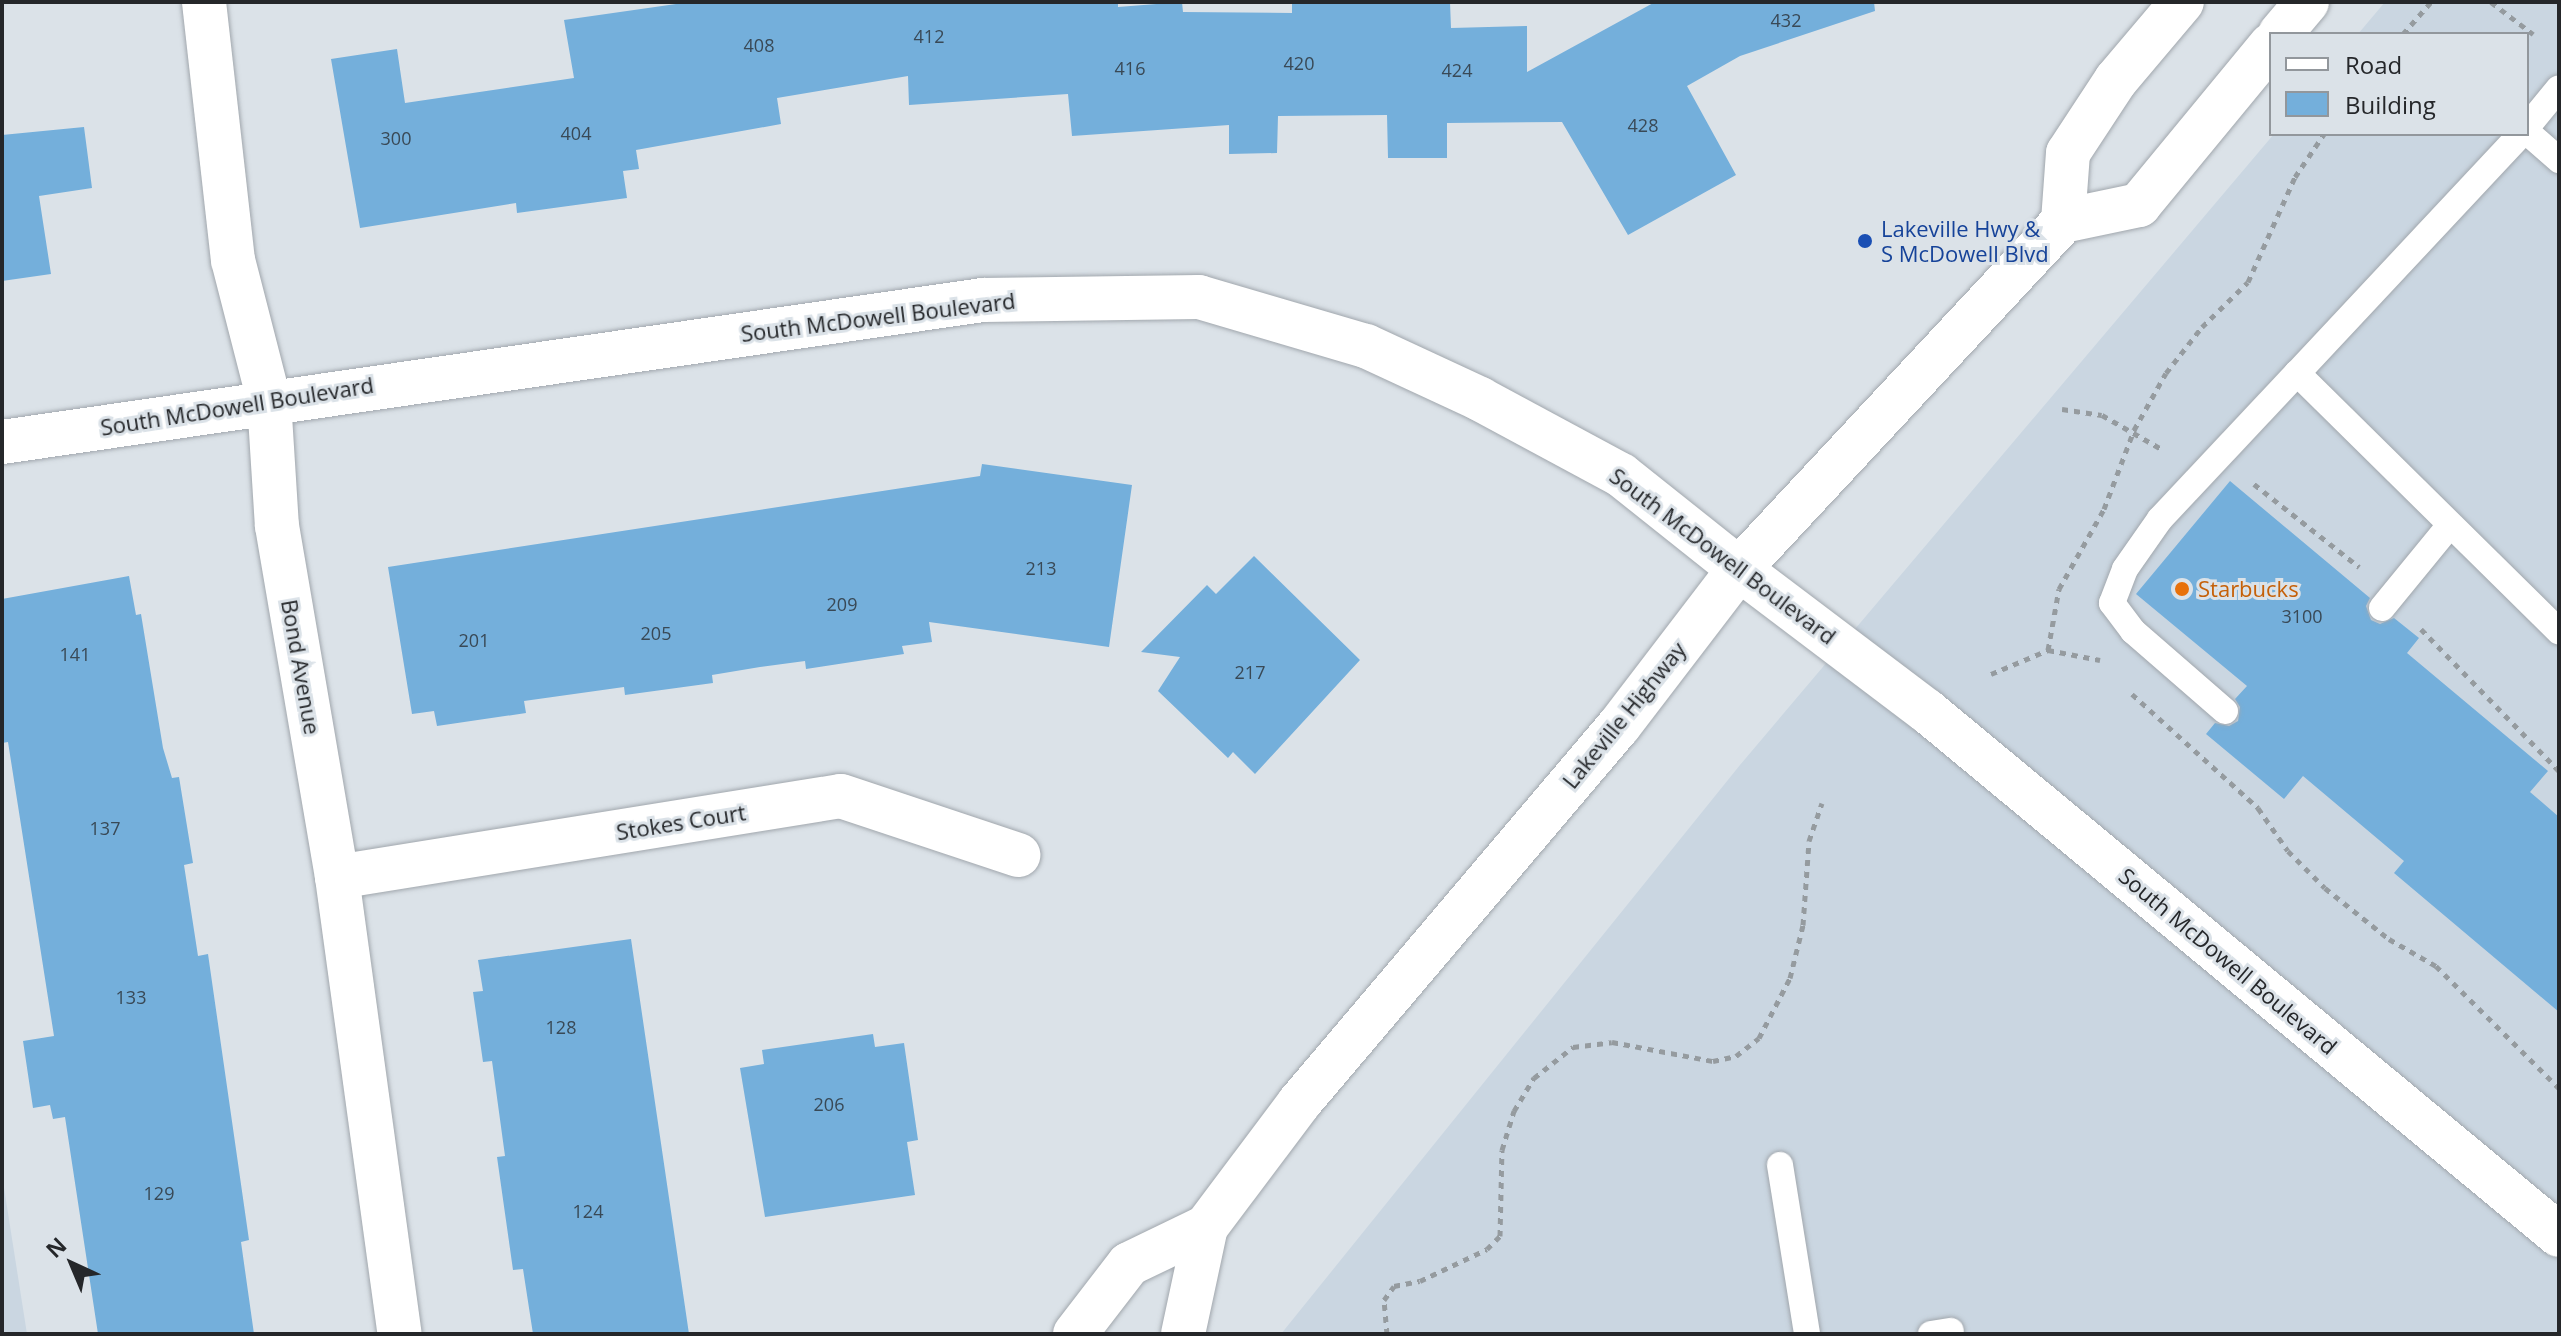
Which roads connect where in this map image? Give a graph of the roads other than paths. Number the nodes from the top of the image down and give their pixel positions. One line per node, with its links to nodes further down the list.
1 (204, 2): 13 (main road, Bond Avenue)
2 (2182, 2): 11 (main road)
3 (2307, 2): 4 (main road)
4 (2282, 32)
5 (2269, 47): 11 (main road)
6 (2559, 88): 7 (lane)
7 (2529, 127)
8 (2529, 132): 10 (lane)
9 (2519, 136): 12 (lane)
10 (2559, 160)
11 (2063, 221): 16 (main road, Lakeville Highway)
12 (2297, 373): 15 (lane); 19 (lane)
13 (269, 400): 14 (main road, South McDowell Boulevard); 16 (main road, South McDowell Boulevard); 21 (main road, Bond Avenue)
14 (2, 442)
15 (2449, 526): 17 (lane); 18 (lane)
16 (1739, 569): 23 (main road, Lakeville Highway); 24 (main road, South McDowell Boulevard)
17 (2382, 608)
18 (2559, 631)
19 (2225, 711)
20 (1018, 855): 21 (main road, Stokes Court)
21 (337, 877): 25 (main road, Bond Avenue)
22 (1780, 1165): 28 (lane)
23 (1206, 1227): 26 (main road, Lakeville Highway); 27 (main road, Lakeville Highway)
24 (2559, 1235)
25 (400, 1334)
26 (1075, 1334)
27 (1183, 1334)
28 (1807, 1334)

